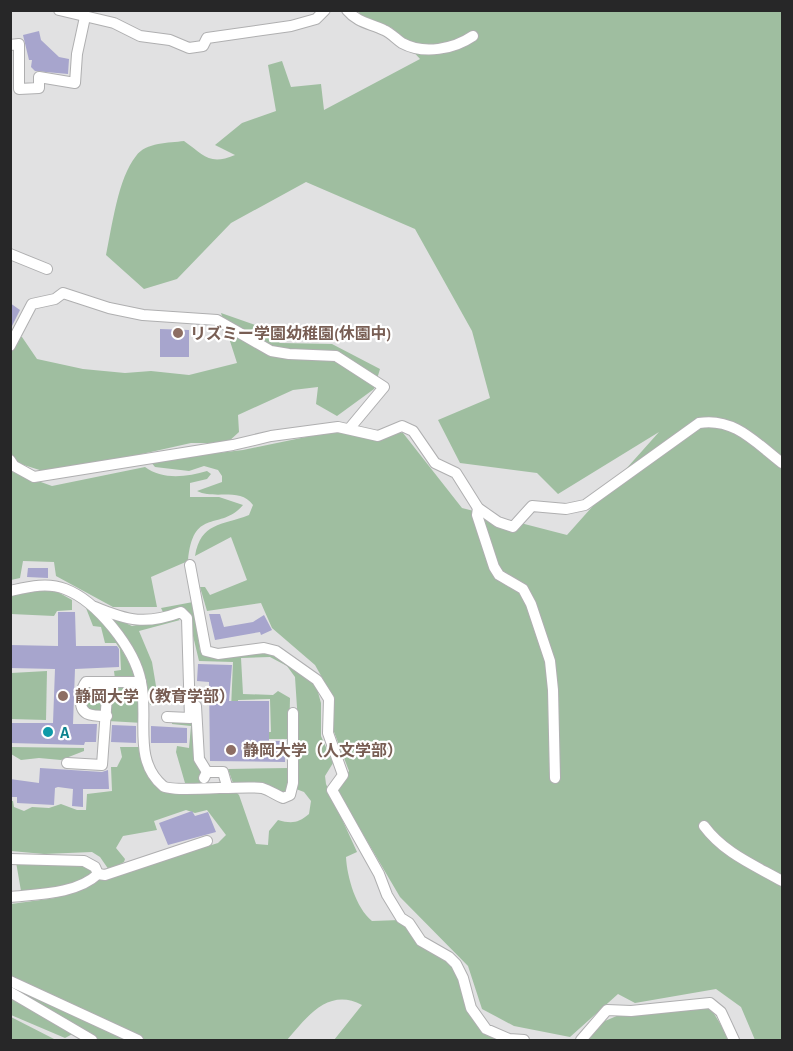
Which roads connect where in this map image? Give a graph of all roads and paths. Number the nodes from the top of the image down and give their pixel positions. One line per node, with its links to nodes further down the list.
1 (59, 10): 4 (street)
2 (325, 10): 4 (street)
3 (347, 10): 5 (street)
4 (86, 17): 6 (street)
5 (473, 36)
6 (10, 45)
7 (10, 254): 8 (street)
8 (47, 269)
9 (10, 346): 10 (street)
10 (349, 429): 11 (street); 13 (street)
11 (10, 460)
12 (783, 463): 13 (street)
13 (478, 508): 25 (street)
14 (190, 565): 38 (street)
15 (10, 591): 16 (street)
16 (87, 603): 17 (street); 19 (street)
17 (187, 624): 22 (street); 24 (street)
18 (108, 682): 19 (street); 21 (street); 21 (street)
19 (141, 682): 27 (street)
20 (293, 712): 26 (street)
21 (107, 716): 23 (street)
22 (167, 717)
23 (66, 763)
24 (207, 772): 26 (street); 27 (street)
25 (555, 778)
26 (227, 786): 27 (street)
27 (201, 787)
28 (704, 826): 32 (street)
29 (207, 841): 31 (street)
30 (10, 859): 31 (street)
31 (98, 874): 33 (street)
32 (783, 881)
33 (10, 897)
34 (10, 981): 37 (street)
35 (10, 992): 36 (street)
36 (92, 1041)
37 (138, 1041)
38 (524, 1041)
39 (580, 1041): 40 (street)
40 (734, 1041)

